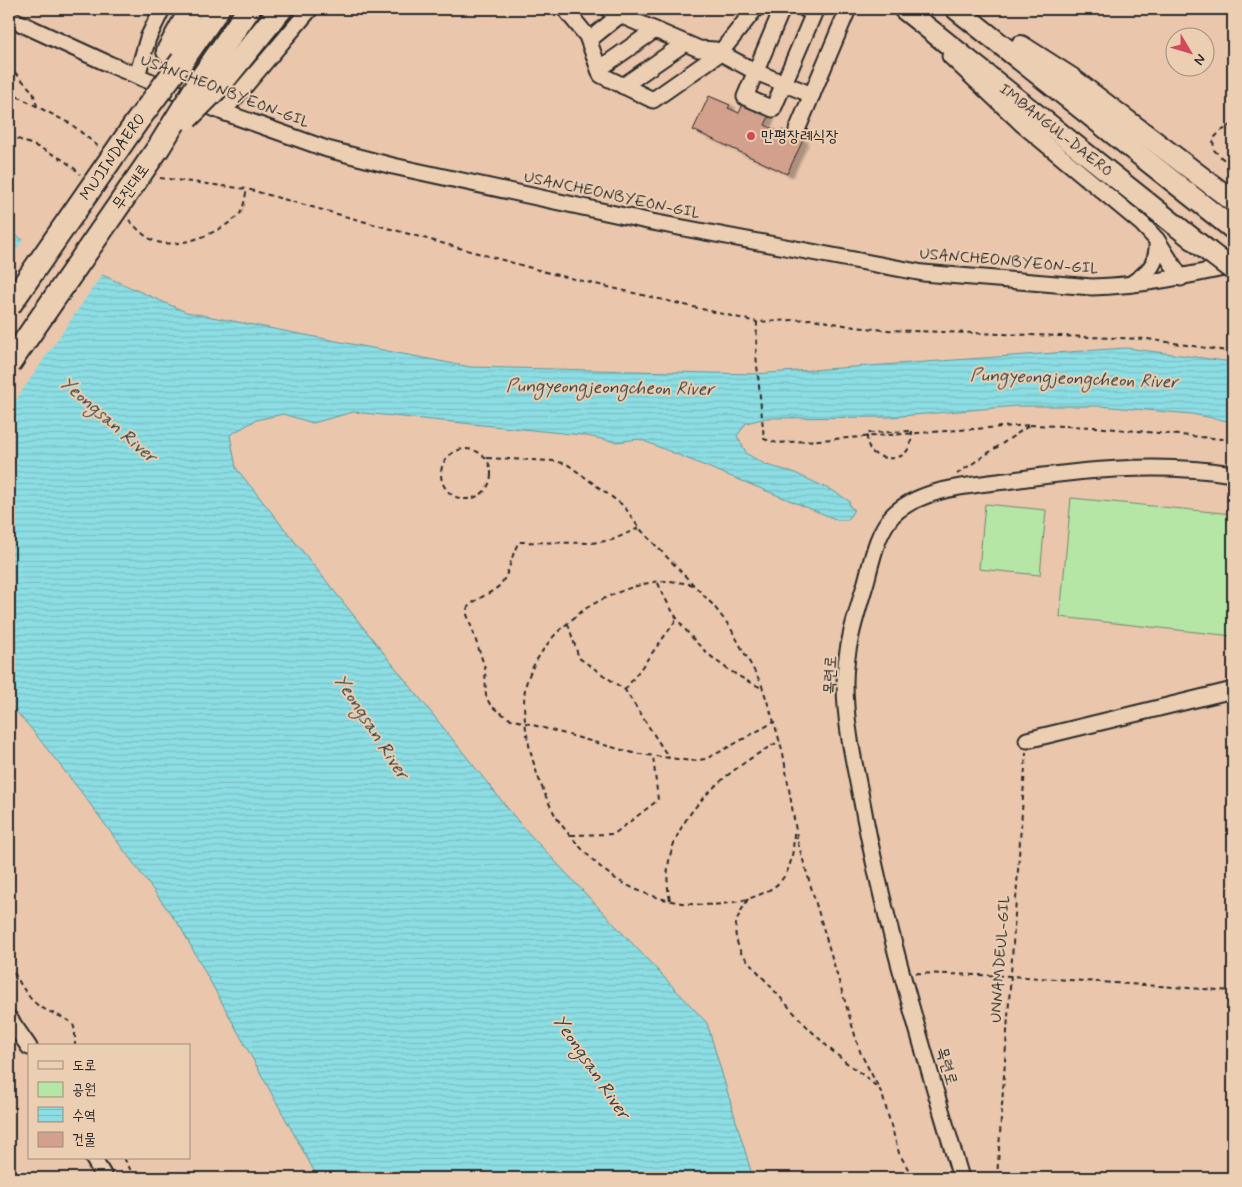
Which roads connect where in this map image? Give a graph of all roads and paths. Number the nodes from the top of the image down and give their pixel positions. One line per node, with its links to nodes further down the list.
1 (162, 9): 26 (street)
2 (191, 9): 22 (highway)
3 (218, 9): 22 (highway)
4 (249, 9): 27 (highway)
5 (281, 9): 27 (highway)
6 (310, 9): 33 (street)
7 (565, 9): 19 (street)
8 (755, 9): 21 (street)
9 (782, 9): 25 (street)
10 (805, 9): 28 (street)
11 (848, 9): 31 (street)
12 (900, 9): 41 (street)
13 (904, 9): 42 (main road, IMBANGUL-DAERO, bridge)
14 (956, 9): 40 (main road, IMBANGUL-DAERO)
15 (964, 9): 39 (main road)
16 (614, 12): 18 (street); 19 (street)
17 (9, 18): 26 (street, USANCHEONBYEON-GIL)
18 (655, 30): 20 (street); 24 (street)
19 (589, 40): 24 (street)
20 (685, 43): 21 (street); 29 (street)
21 (720, 53): 25 (street); 29 (street)
22 (175, 56): 45 (highway, MUJINDAERO, bridge)
23 (9, 66): 32 (path)
24 (599, 69): 29 (street)
25 (756, 72): 28 (street); 28 (street)
26 (137, 76): 33 (street, USANCHEONBYEON-GIL)
27 (210, 82): 48 (highway, 무진대로, bridge)
28 (783, 84): 31 (street)
29 (623, 86)
30 (9, 92): 32 (path)
31 (812, 95): 35 (street)
32 (37, 106): 36 (path)
33 (223, 112): 44 (street, USANCHEONBYEON-GIL)
34 (1233, 124): 37 (path)
35 (797, 130)
36 (99, 148)
37 (1233, 169)
38 (157, 178): 46 (path)
39 (1233, 201)
40 (1230, 227)
41 (1157, 242): 43 (street); 44 (street)
42 (1233, 268): 43 (street, USANCHEONBYEON-GIL)
43 (1181, 278): 44 (street, USANCHEONBYEON-GIL)
44 (1130, 285)
45 (9, 306)
46 (757, 322): 47 (path); 51 (path)
47 (1233, 352)
48 (9, 364)
49 (1030, 425): 50 (path); 52 (path); 55 (path)
50 (912, 434): 51 (path); 51 (path)
51 (867, 437)
52 (1233, 440)
53 (486, 458): 53 (path); 56 (path)
54 (1233, 474): 75 (street, 목련로)
55 (955, 475)
56 (639, 528): 58 (path); 64 (path)
57 (658, 582): 58 (path); 59 (path); 60 (path)
58 (693, 584): 61 (path)
59 (677, 619): 61 (path); 62 (path)
60 (567, 624): 62 (path); 64 (path)
61 (762, 688): 65 (path)
62 (625, 690): 69 (path)
63 (1233, 690): 66 (street)
64 (525, 722): 68 (path); 71 (path)
65 (774, 722): 67 (path); 69 (path)
66 (1027, 740): 76 (path, UNNAMDEUL-GIL)
67 (780, 741): 70 (path); 73 (path)
68 (653, 756): 69 (path); 71 (path)
69 (669, 758)
70 (794, 829): 72 (path); 81 (path)
71 (570, 835): 73 (path)
72 (748, 899): 73 (path); 81 (path)
73 (670, 900)
74 (9, 965): 79 (path)
75 (902, 972): 76 (path); 87 (street, 목련로)
76 (1010, 976): 77 (path); 88 (path, UNNAMDEUL-GIL)
77 (1233, 991)
78 (9, 1018): 80 (street)
79 (75, 1044)
80 (28, 1046)
81 (881, 1091): 86 (path)
82 (94, 1160): 84 (street)
83 (125, 1160): 85 (path)
84 (105, 1178)
85 (135, 1178)
86 (913, 1178)
87 (961, 1178)
88 (997, 1178)

